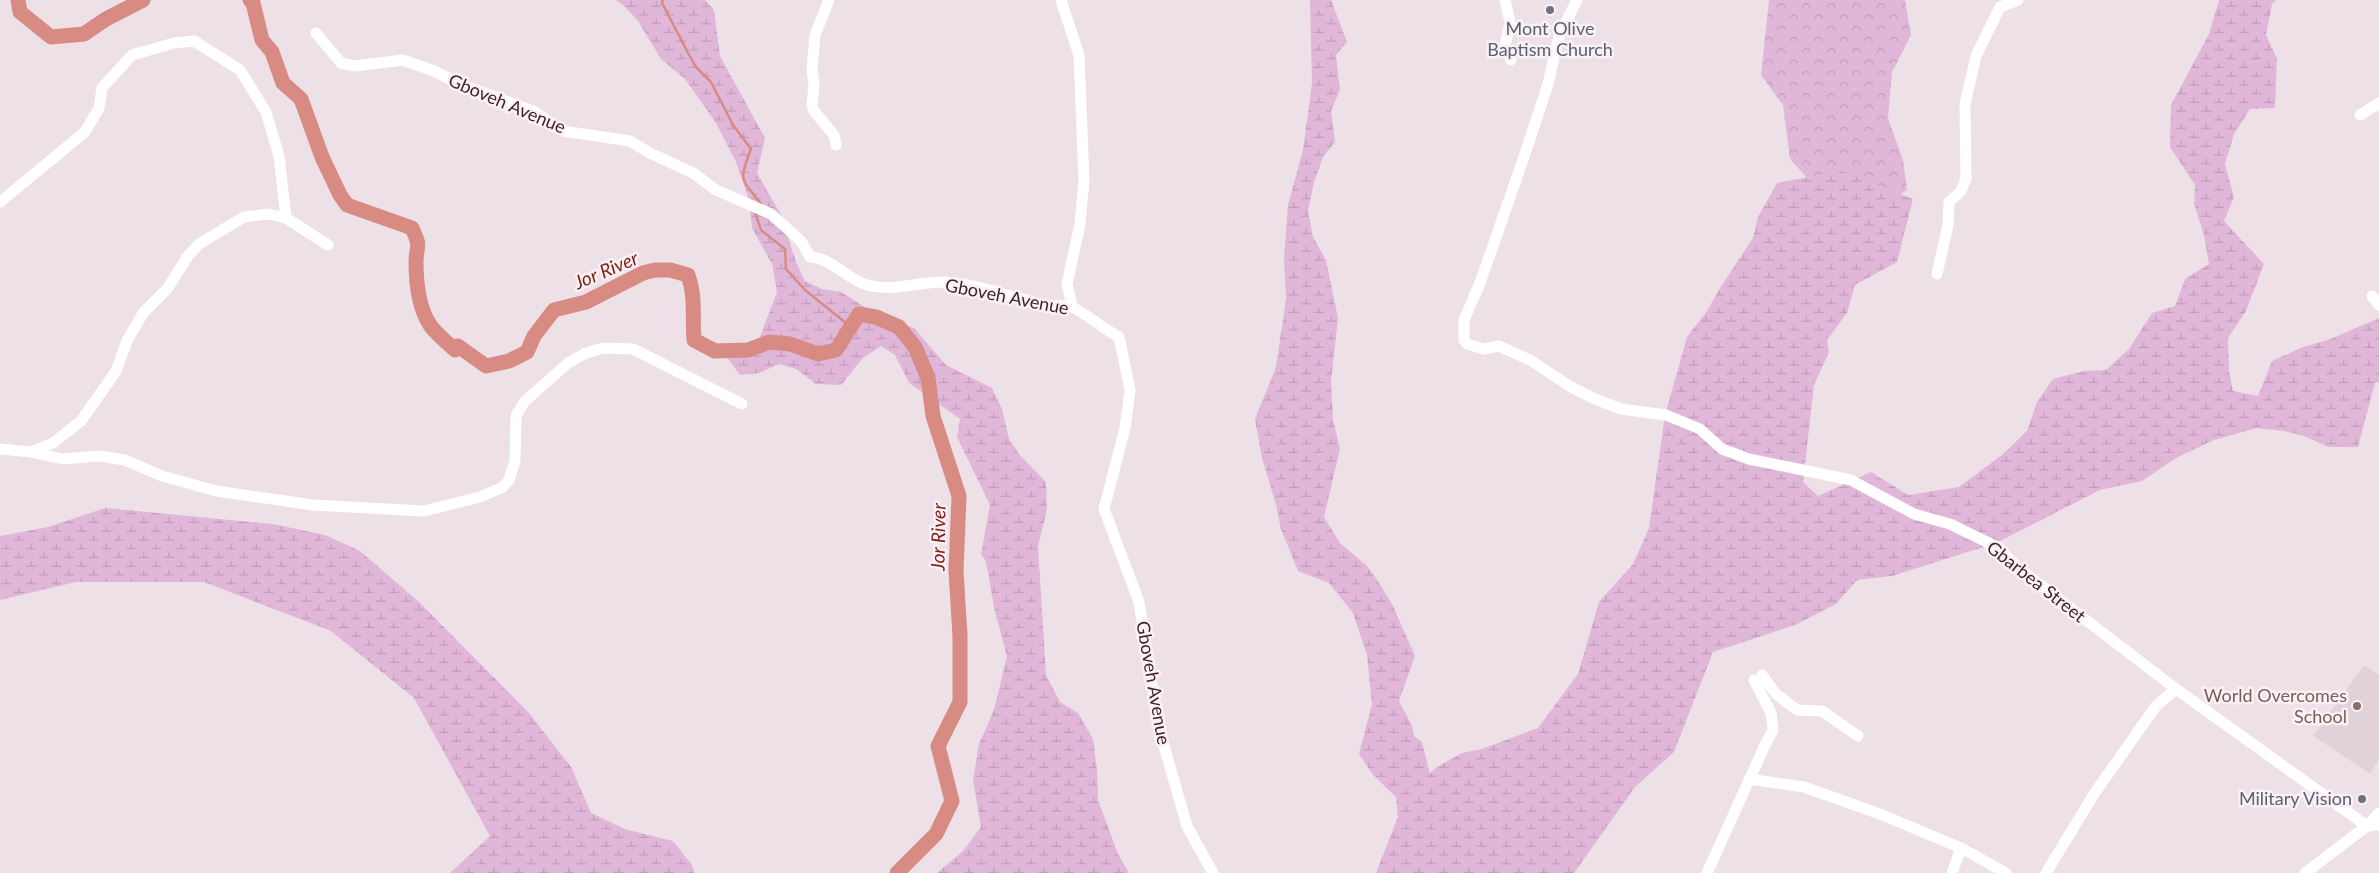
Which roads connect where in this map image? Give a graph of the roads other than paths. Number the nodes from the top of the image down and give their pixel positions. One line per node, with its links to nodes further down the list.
1 (829, 0): 10 (street)
2 (1061, 0): 15 (street)
3 (1505, 0): 7 (street)
4 (1577, 0): 19 (street, Gbarbea Street)
5 (2018, 0): 14 (street)
6 (316, 33): 15 (street, Gboveh Avenue)
7 (1511, 60)
8 (2379, 103): 9 (street)
9 (2360, 115)
10 (836, 145)
11 (0, 202): 12 (street)
12 (286, 218): 13 (street); 18 (street)
13 (328, 245)
14 (1937, 274)
15 (1072, 306): 26 (street, Gboveh Avenue)
16 (742, 404): 18 (street)
17 (0, 450): 18 (street)
18 (31, 452)
19 (2176, 689): 24 (street, Gbarbea Street); 30 (street)
20 (1858, 736): 21 (street)
21 (1749, 779): 25 (street); 27 (street)
22 (2379, 812): 24 (street)
23 (2379, 825): 24 (street)
24 (2367, 826): 31 (street)
25 (1961, 848): 28 (street); 29 (street)
26 (1213, 873)
27 (1707, 873)
28 (1952, 873)
29 (2006, 873)
30 (2046, 873)
31 (2305, 873)

